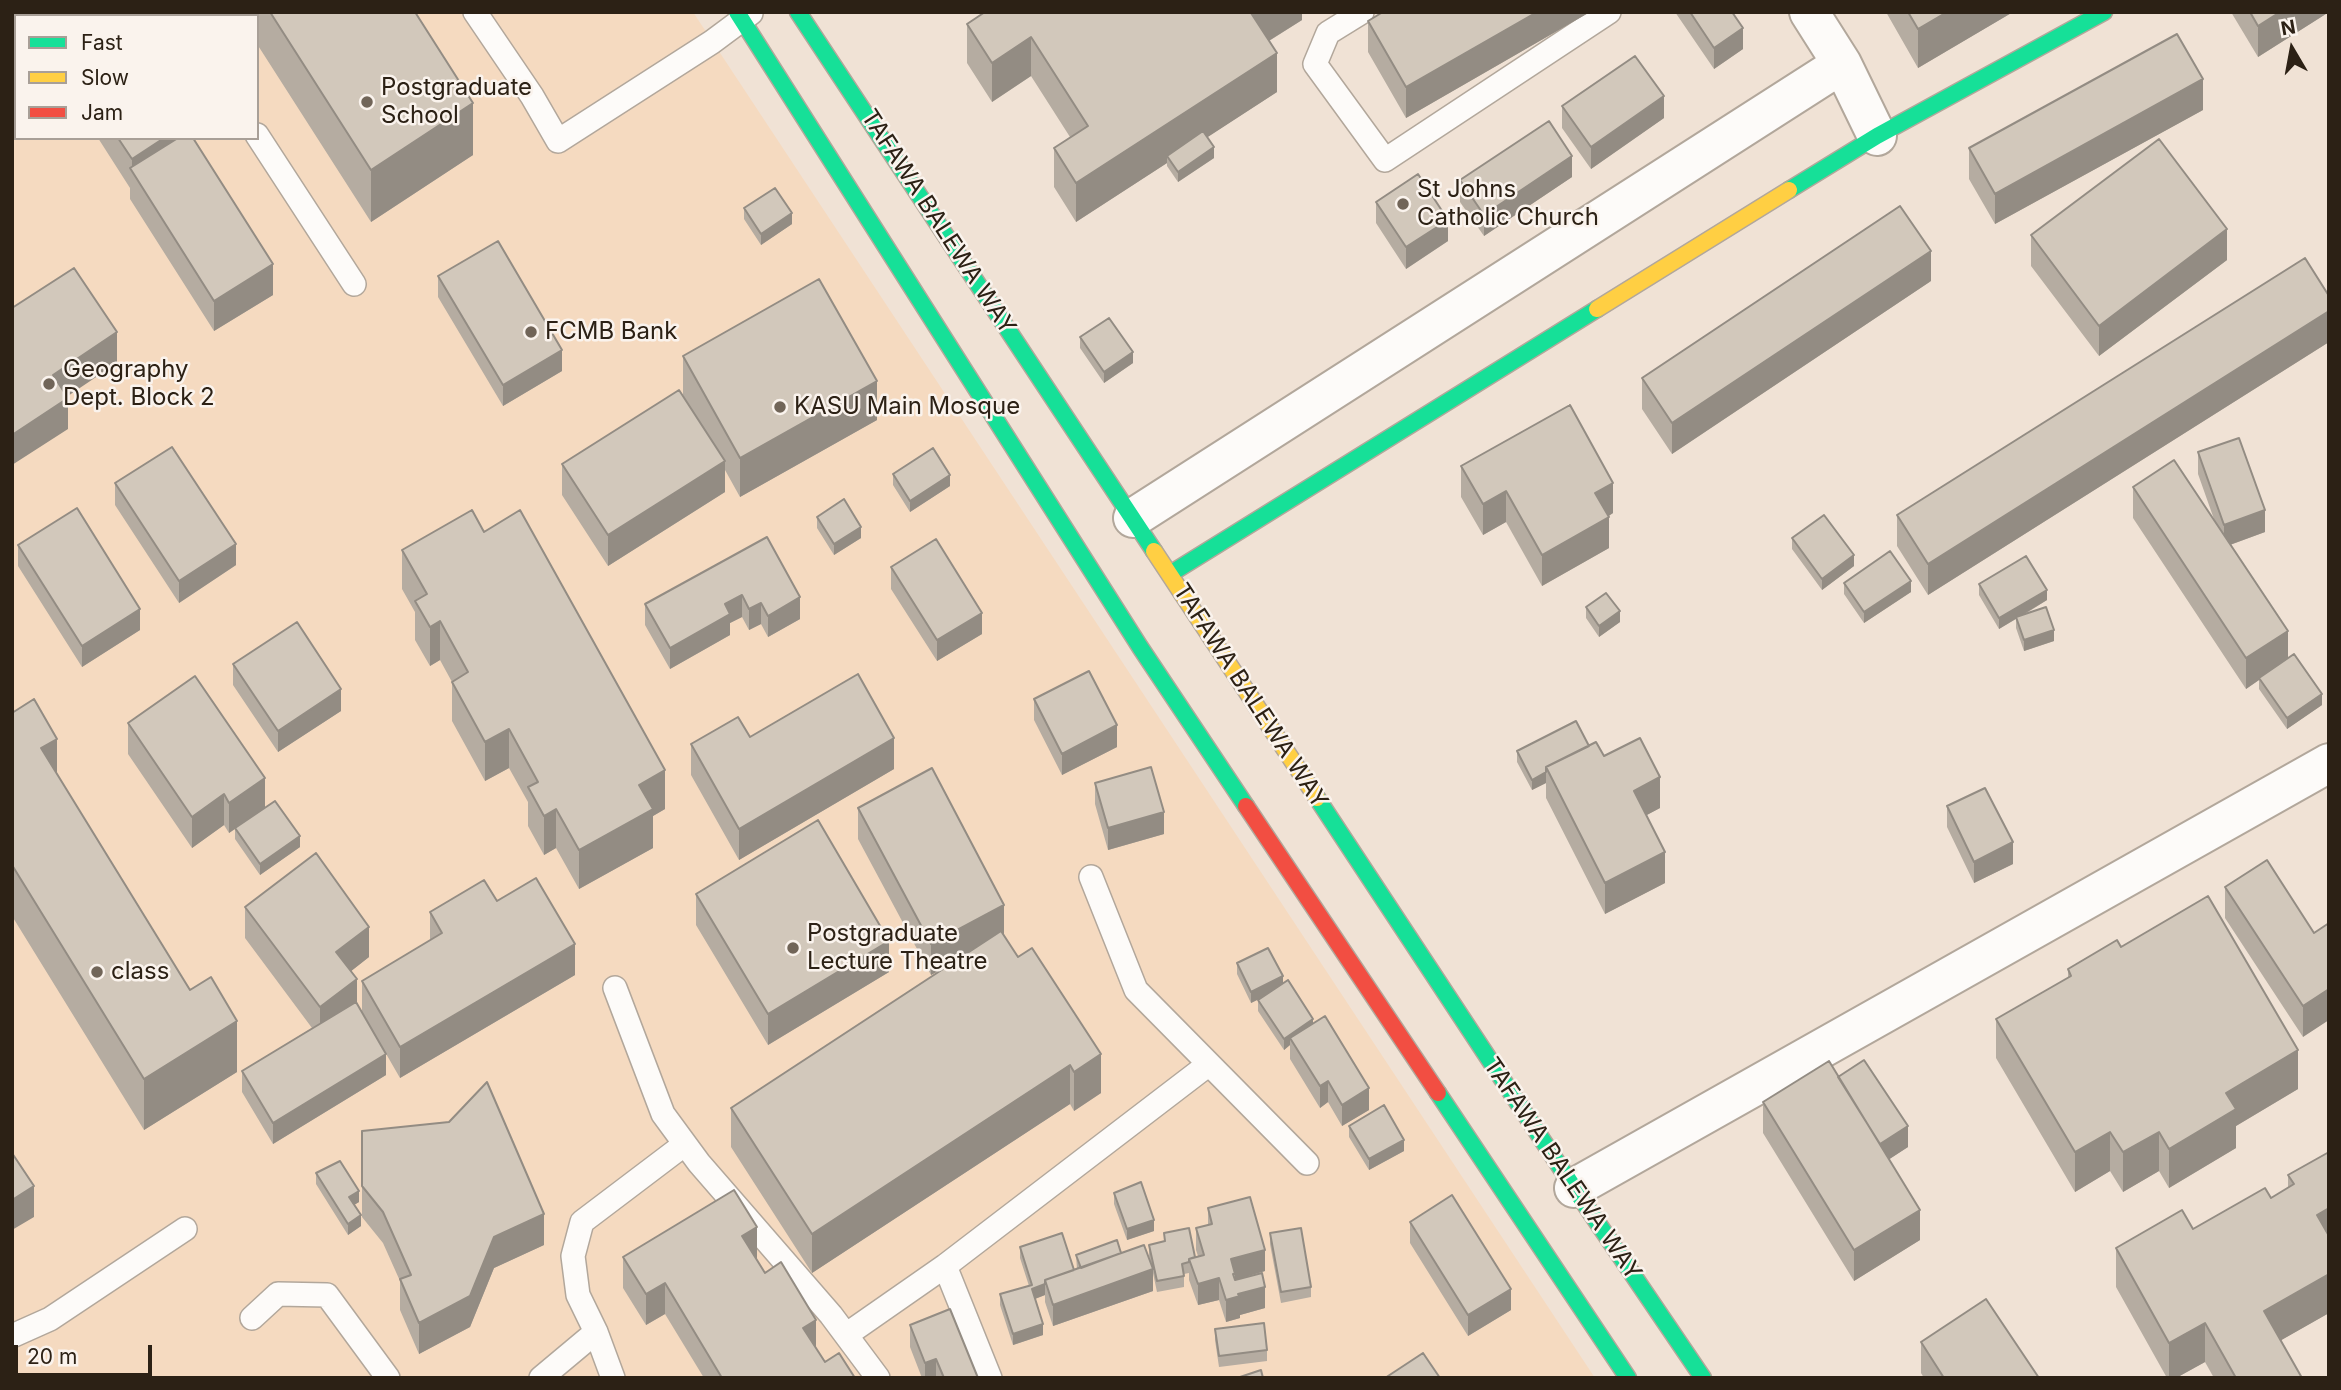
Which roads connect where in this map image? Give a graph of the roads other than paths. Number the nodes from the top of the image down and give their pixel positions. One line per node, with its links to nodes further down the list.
1 (475, 12): 7 (lane)
2 (799, 12): 12 (main road, TAFAWA BALEWA WAY)
3 (1362, 12): 4 (lane)
4 (1609, 12)
5 (1810, 12): 8 (street)
6 (2104, 12): 9 (main road)
7 (744, 14): 32 (main road)
8 (1842, 64): 9 (street); 12 (street)
9 (1877, 136): 13 (main road)
10 (259, 138): 11 (lane)
11 (354, 284)
12 (1133, 518): 13 (main road, TAFAWA BALEWA WAY)
13 (1170, 574): 20 (main road, TAFAWA BALEWA WAY)
14 (2329, 763): 20 (street)
15 (1091, 877): 17 (lane)
16 (615, 988): 18 (lane)
17 (1209, 1064): 19 (lane); 22 (lane)
18 (685, 1144): 24 (lane); 25 (lane)
19 (1307, 1163)
20 (1574, 1188): 33 (main road, TAFAWA BALEWA WAY)
21 (185, 1230): 26 (lane)
22 (945, 1266): 25 (lane); 31 (lane)
23 (252, 1318): 27 (lane)
24 (596, 1332): 28 (lane); 29 (lane)
25 (846, 1335): 30 (lane)
26 (12, 1336)
27 (388, 1378)
28 (541, 1378)
29 (613, 1378)
30 (878, 1378)
31 (990, 1378)
32 (1628, 1378)
33 (1703, 1378)

